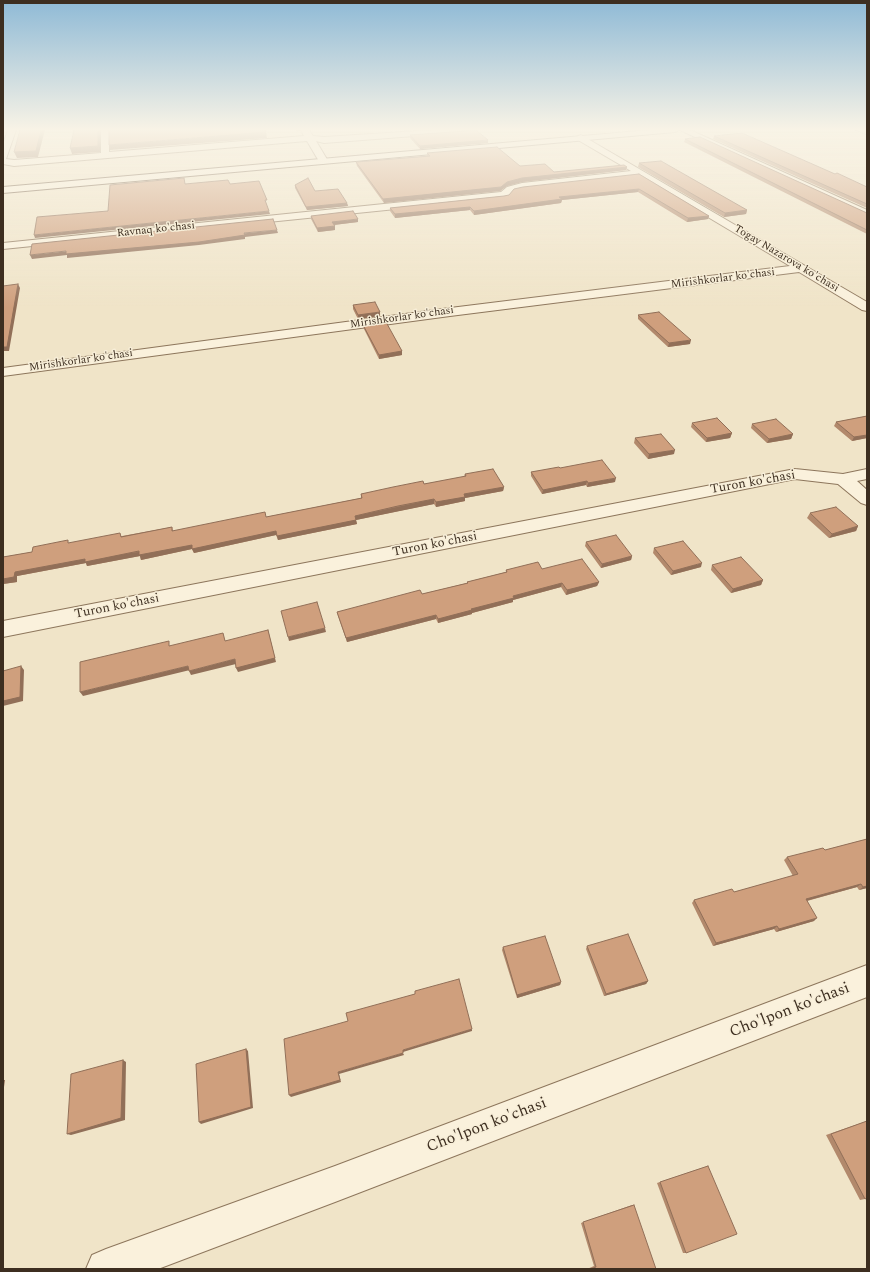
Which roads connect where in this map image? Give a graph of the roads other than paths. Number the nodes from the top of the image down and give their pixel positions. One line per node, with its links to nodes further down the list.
1 (21, 189): 5 (street)
2 (510, 189): 7 (street, Ravnaq ko'chasi)
3 (666, 189): 8 (street, Togay Nazarova ko'chasi)
4 (813, 189): 6 (street)
5 (3, 191)
6 (867, 214)
7 (3, 246)
8 (801, 268): 9 (street, Togay Nazarova ko'chasi); 10 (street, Mirishkorlar ko'chasi)
9 (867, 307)
10 (3, 372)
11 (867, 474): 12 (street, Turon ko'chasi)
12 (843, 479): 13 (street); 14 (street, Turon ko'chasi)
13 (867, 499)
14 (3, 629)
15 (867, 981): 16 (street, Cho'lpon ko'chasi)
16 (106, 1269)

